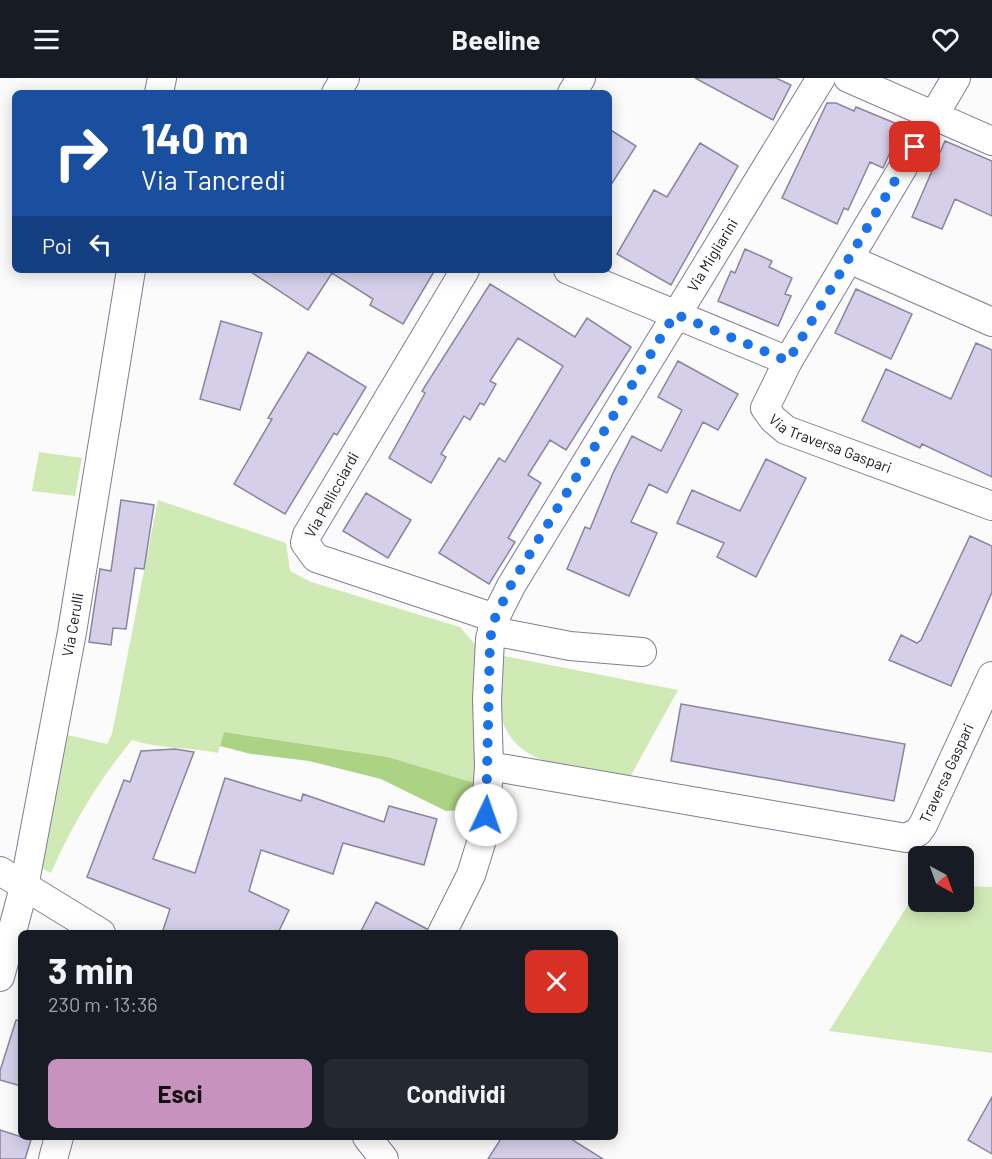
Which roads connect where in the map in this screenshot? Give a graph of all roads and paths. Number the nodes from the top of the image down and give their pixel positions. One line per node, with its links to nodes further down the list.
1 (821, 78): 10 (street, Via Migliarini)
2 (848, 78): 4 (street)
3 (956, 78): 4 (street, Via Traversa Gaspari)
4 (934, 115): 5 (street); 6 (street, Via Traversa Gaspari)
5 (992, 141)
6 (849, 259): 11 (street); 12 (street, Via Traversa Gaspari)
7 (130, 273): 19 (street, Via Cerulli)
8 (463, 273): 14 (street, Via Pellicciardi)
9 (575, 273): 10 (street)
10 (675, 314): 12 (street); 14 (street, Via Migliarini)
11 (992, 322)
12 (788, 361): 13 (street, Via Traversa Gaspari)
13 (992, 506)
14 (493, 625): 15 (street); 17 (street, Via Migliarini)
15 (642, 652)
16 (992, 676): 17 (street, Traversa Gaspari)
17 (489, 766): 21 (street, Via Migliarini)
18 (0, 871): 19 (street)
19 (24, 887): 20 (street); 22 (street, Via Cerulli)
20 (96, 930)
21 (444, 930)
22 (0, 977)
23 (58, 1140): 25 (street)
24 (369, 1140): 26 (street)
25 (53, 1159)
26 (384, 1159)

